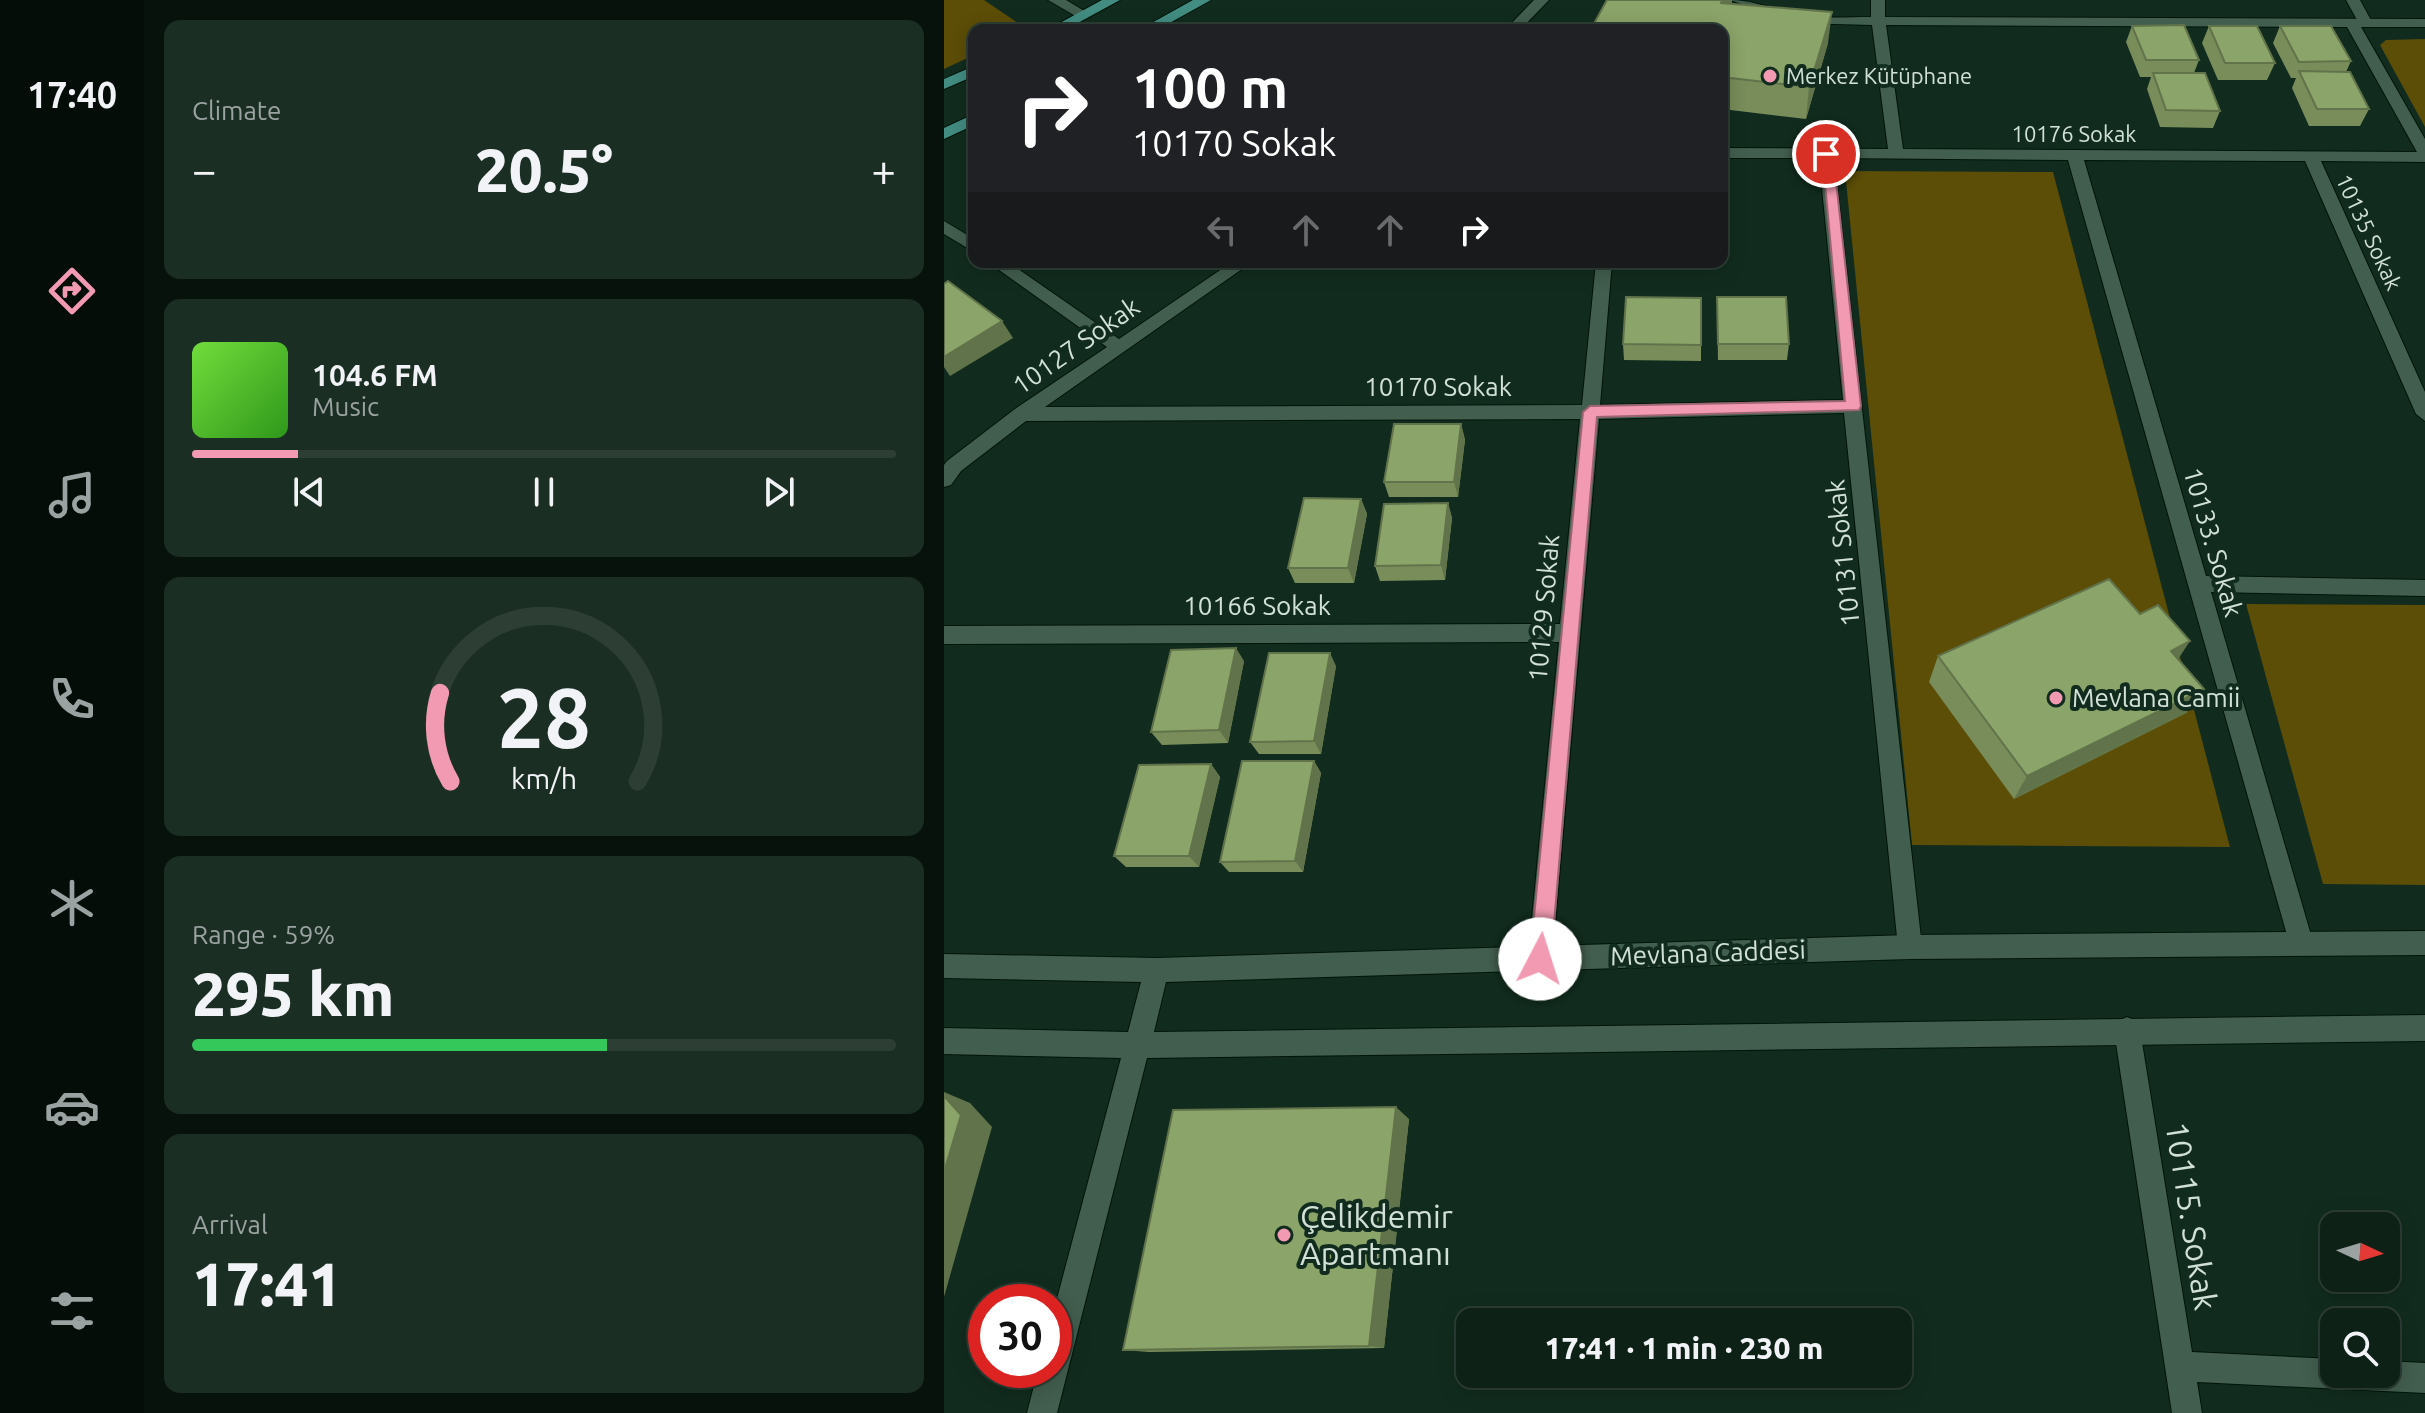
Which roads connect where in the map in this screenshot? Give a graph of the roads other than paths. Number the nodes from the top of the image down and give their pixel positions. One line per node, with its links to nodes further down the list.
1 (1055, 0): 8 (street)
2 (1113, 0): 8 (main road)
3 (1204, 0): 12 (main road)
4 (1542, 0): 13 (street)
5 (1737, 0): 9 (street)
6 (1878, 0): 9 (street)
7 (2353, 0): 14 (street)
8 (1084, 15): 11 (main road)
9 (1878, 20): 14 (street); 21 (street)
10 (2425, 23): 14 (street)
11 (1066, 24)
12 (1158, 24)
13 (1518, 24)
14 (2359, 24): 22 (street)
15 (968, 73): 16 (main road)
16 (944, 85)
17 (968, 122): 18 (main road)
18 (944, 134)
19 (1728, 153): 20 (street, 10176 Sokak)
20 (1826, 154): 21 (street, 10176 Sokak); 31 (street, 10131 Sokak)
21 (1896, 154): 23 (street, 10176 Sokak)
22 (2425, 155): 24 (street, 10176 Sokak)
23 (2075, 156): 24 (street, 10176 Sokak); 36 (street, 10133. Sokak)
24 (2311, 157): 34 (street, 10135 Sokak)
25 (944, 226): 26 (street)
26 (968, 243)
27 (1005, 268): 30 (street)
28 (1235, 268): 30 (street, 10127 Sokak)
29 (1603, 268): 32 (street, 10129 Sokak)
30 (1119, 347): 33 (street, 10127 Sokak)
31 (1854, 406): 32 (street, 10170 Sokak); 42 (street, 10131 Sokak)
32 (1590, 412): 33 (street, 10170 Sokak); 38 (street, 10129 Sokak)
33 (1022, 414): 35 (street, 10127 Sokak)
34 (2425, 414)
35 (944, 480)
36 (2198, 584): 37 (street); 40 (street, 10133. Sokak)
37 (2425, 588)
38 (1570, 633): 39 (street, 10166 Sokak); 43 (street, 10129 Sokak)
39 (944, 635)
40 (2301, 942): 41 (street, Mevlana Caddesi); 42 (street, Mevlana Caddesi)
41 (2425, 943)
42 (1910, 947): 43 (street, Mevlana Caddesi)
43 (1540, 959): 45 (street, Mevlana Caddesi)
44 (944, 966): 45 (street, Mevlana Caddesi)
45 (1157, 970): 49 (street)
46 (2425, 1028): 47 (street)
47 (2127, 1030): 49 (street); 51 (street, 10115. Sokak)
48 (944, 1041): 49 (street)
49 (1139, 1045): 50 (street)
50 (1072, 1300)
51 (2181, 1366): 52 (street); 57 (street, 10115. Sokak)
52 (2320, 1373)
53 (2400, 1377): 54 (street)
54 (2425, 1378)
55 (1049, 1388): 56 (street)
56 (1042, 1413)
57 (2187, 1413)

